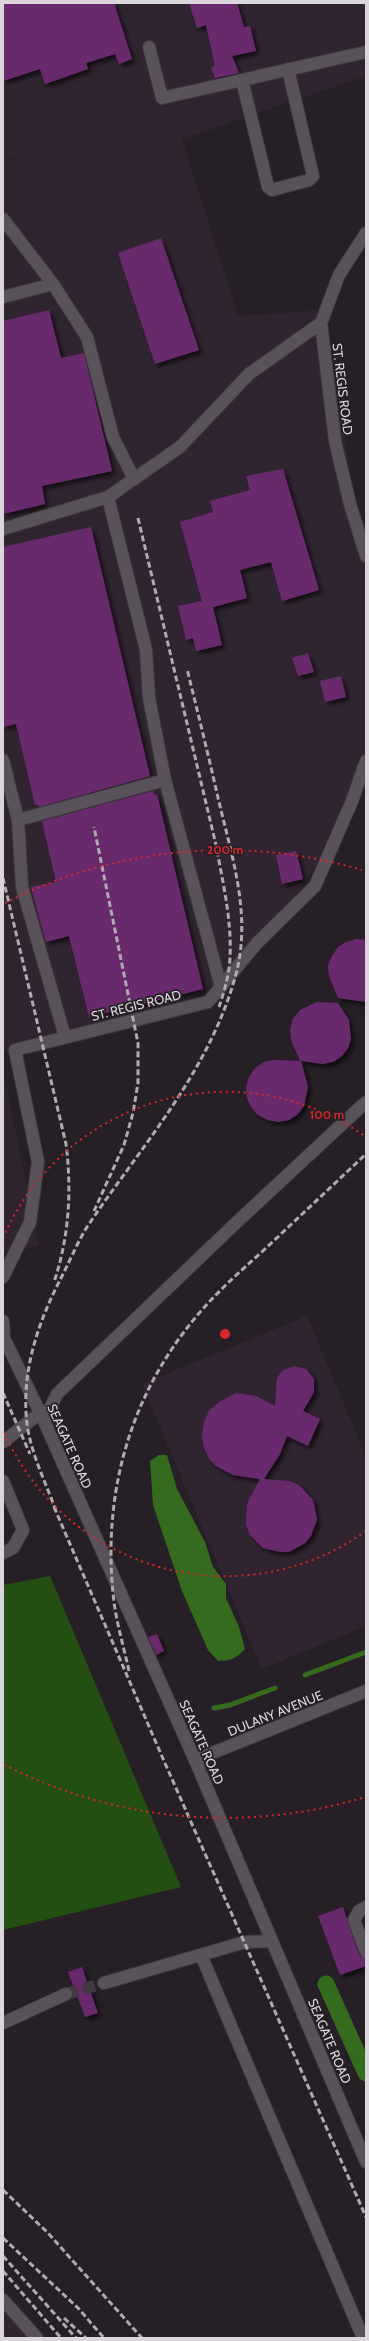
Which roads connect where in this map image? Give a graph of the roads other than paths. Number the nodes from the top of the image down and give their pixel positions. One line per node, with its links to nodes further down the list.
1 (149, 47): 4 (street)
2 (366, 52): 3 (street)
3 (288, 69): 4 (street); 4 (street)
4 (242, 80)
5 (3, 219): 7 (street)
6 (366, 233): 9 (street, ST. REGIS ROAD)
7 (53, 284): 8 (street); 10 (street)
8 (3, 298)
9 (321, 323): 10 (street); 13 (street, ST. REGIS ROAD)
10 (134, 479): 11 (street)
11 (108, 497): 12 (street); 16 (street)
12 (3, 529)
13 (366, 556)
14 (3, 760): 17 (street)
15 (366, 761): 18 (street, ST. REGIS ROAD)
16 (165, 780): 17 (street); 18 (street)
17 (18, 820): 19 (street)
18 (221, 987): 19 (street, ST. REGIS ROAD)
19 (65, 1037): 20 (street, ST. REGIS ROAD)
20 (9, 1050): 22 (street, ST. REGIS ROAD)
21 (366, 1102): 25 (street)
22 (4, 1274)
23 (3, 1321): 24 (street)
24 (4, 1338): 25 (street, SEAGATE ROAD)
25 (42, 1417): 26 (street); 30 (street, SEAGATE ROAD)
26 (3, 1442)
27 (3, 1481): 28 (street)
28 (3, 1553)
29 (366, 1692): 30 (street, DULANY AVENUE)
30 (196, 1760): 32 (street, SEAGATE ROAD)
31 (366, 1907): 33 (street)
32 (272, 1941): 34 (street); 38 (street, SEAGATE ROAD)
33 (366, 1952)
34 (201, 1955): 35 (street); 41 (street)
35 (104, 1983)
36 (66, 1994): 37 (street)
37 (3, 2023)
38 (366, 2162)
39 (3, 2300): 40 (street)
40 (37, 2338)
41 (363, 2338)

